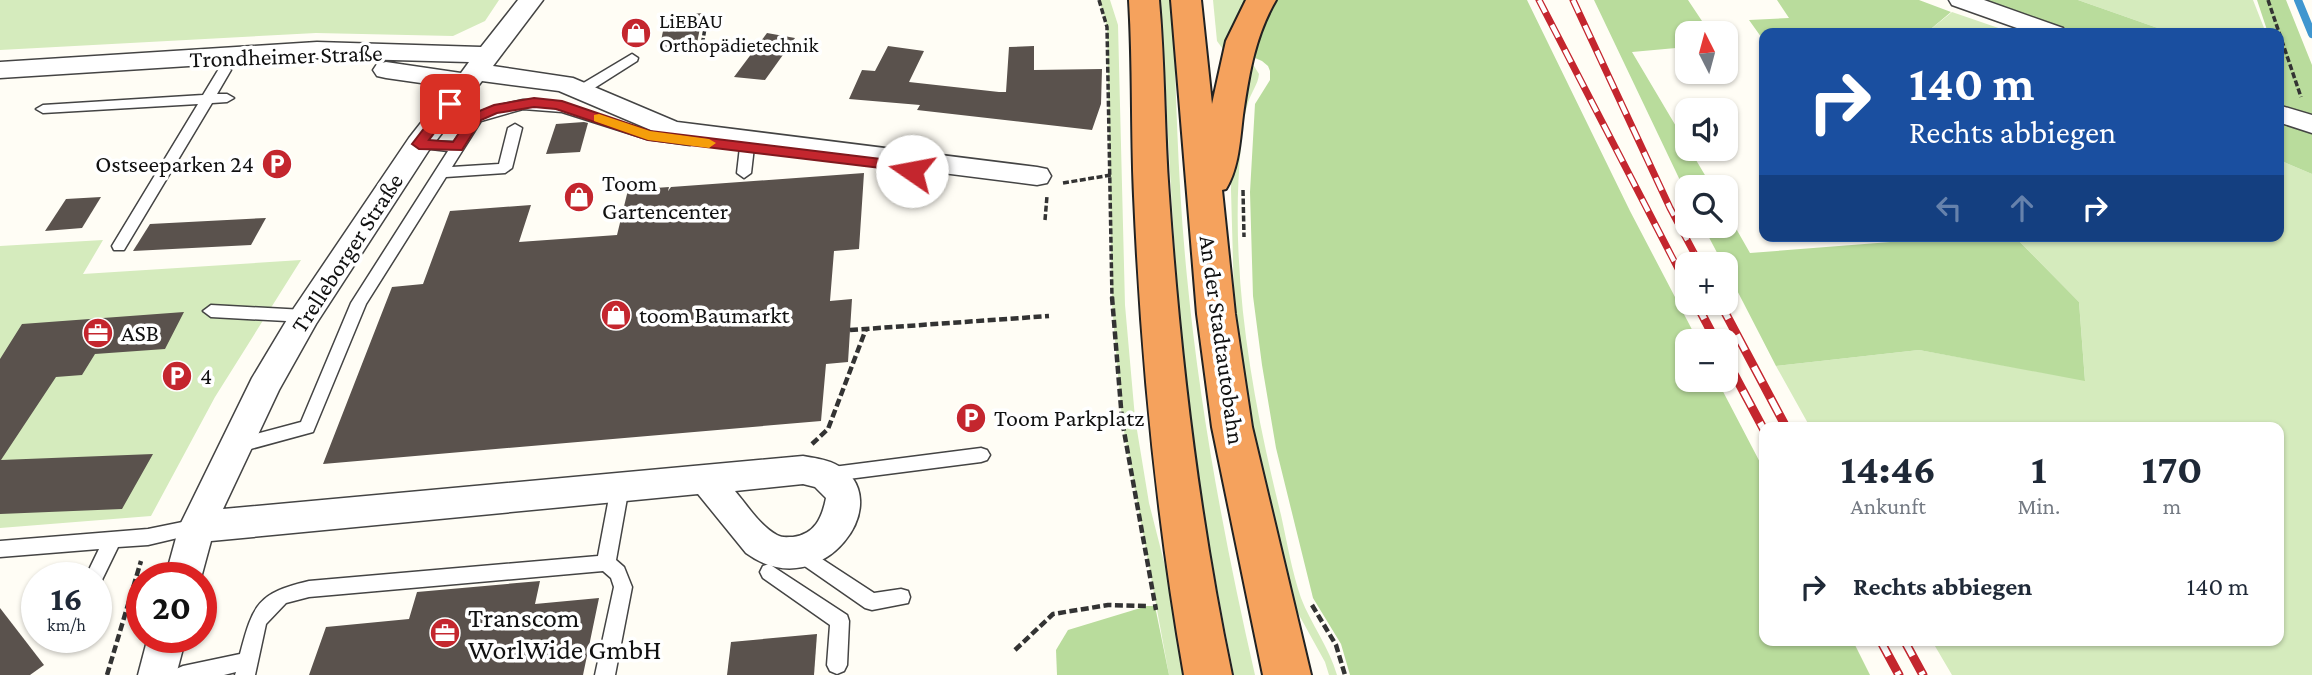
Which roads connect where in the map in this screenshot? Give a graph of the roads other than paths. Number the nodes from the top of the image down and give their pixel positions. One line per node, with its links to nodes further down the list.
1 (531, 0): 11 (street, Trelleborger Straße)
2 (1119, 0): 21 (highway)
3 (1144, 0): 21 (highway)
4 (1186, 0): 29 (highway, An der Stadtautobahn)
5 (1261, 0): 29 (highway)
6 (1961, 0): 7 (street)
7 (2040, 28)
8 (632, 58): 14 (lane)
9 (0, 70): 12 (street, Trondheimer Straße)
10 (225, 70): 11 (street, Trondheimer Straße); 12 (street, Trondheimer Straße); 16 (lane)
11 (477, 70): 12 (street, Trondheimer Straße); 14 (street); 22 (street, Trelleborger Straße)
12 (78, 72): 13 (street, Trondheimer Straße)
13 (0, 83)
14 (580, 91): 28 (street)
15 (227, 98): 16 (lane)
16 (208, 99): 17 (lane); 30 (lane)
17 (43, 109)
18 (2284, 115): 19 (street)
19 (2310, 124)
20 (515, 128): 26 (lane)
21 (1148, 128): 54 (highway)
22 (419, 144): 23 (lane); 32 (street, Trelleborger Straße)
23 (457, 146): 24 (lane); 26 (lane)
24 (747, 148): 25 (lane); 27 (lane)
25 (912, 171)
26 (441, 173): 33 (lane)
27 (744, 173)
28 (1049, 181)
29 (1205, 210): 50 (highway, An der Stadtautobahn)
30 (119, 246)
31 (211, 311): 32 (lane)
32 (305, 316): 33 (street, Trelleborger Straße)
33 (236, 446): 38 (street, Trelleborger Straße)
34 (981, 455): 35 (lane)
35 (814, 462): 36 (street); 41 (street)
36 (706, 479): 37 (street); 41 (street)
37 (620, 487): 38 (street); 44 (lane)
38 (197, 527): 39 (lane); 43 (street, Trelleborger Straße)
39 (113, 540): 40 (lane); 42 (lane)
40 (0, 549)
41 (799, 552): 46 (lane)
42 (102, 562)
43 (187, 562)
44 (606, 562): 49 (lane); 53 (lane)
45 (769, 572): 48 (lane)
46 (901, 597)
47 (163, 653): 51 (street)
48 (837, 665)
49 (246, 668): 52 (lane)
50 (1287, 674)
51 (157, 675)
52 (183, 675)
53 (606, 675)
54 (1208, 675)

